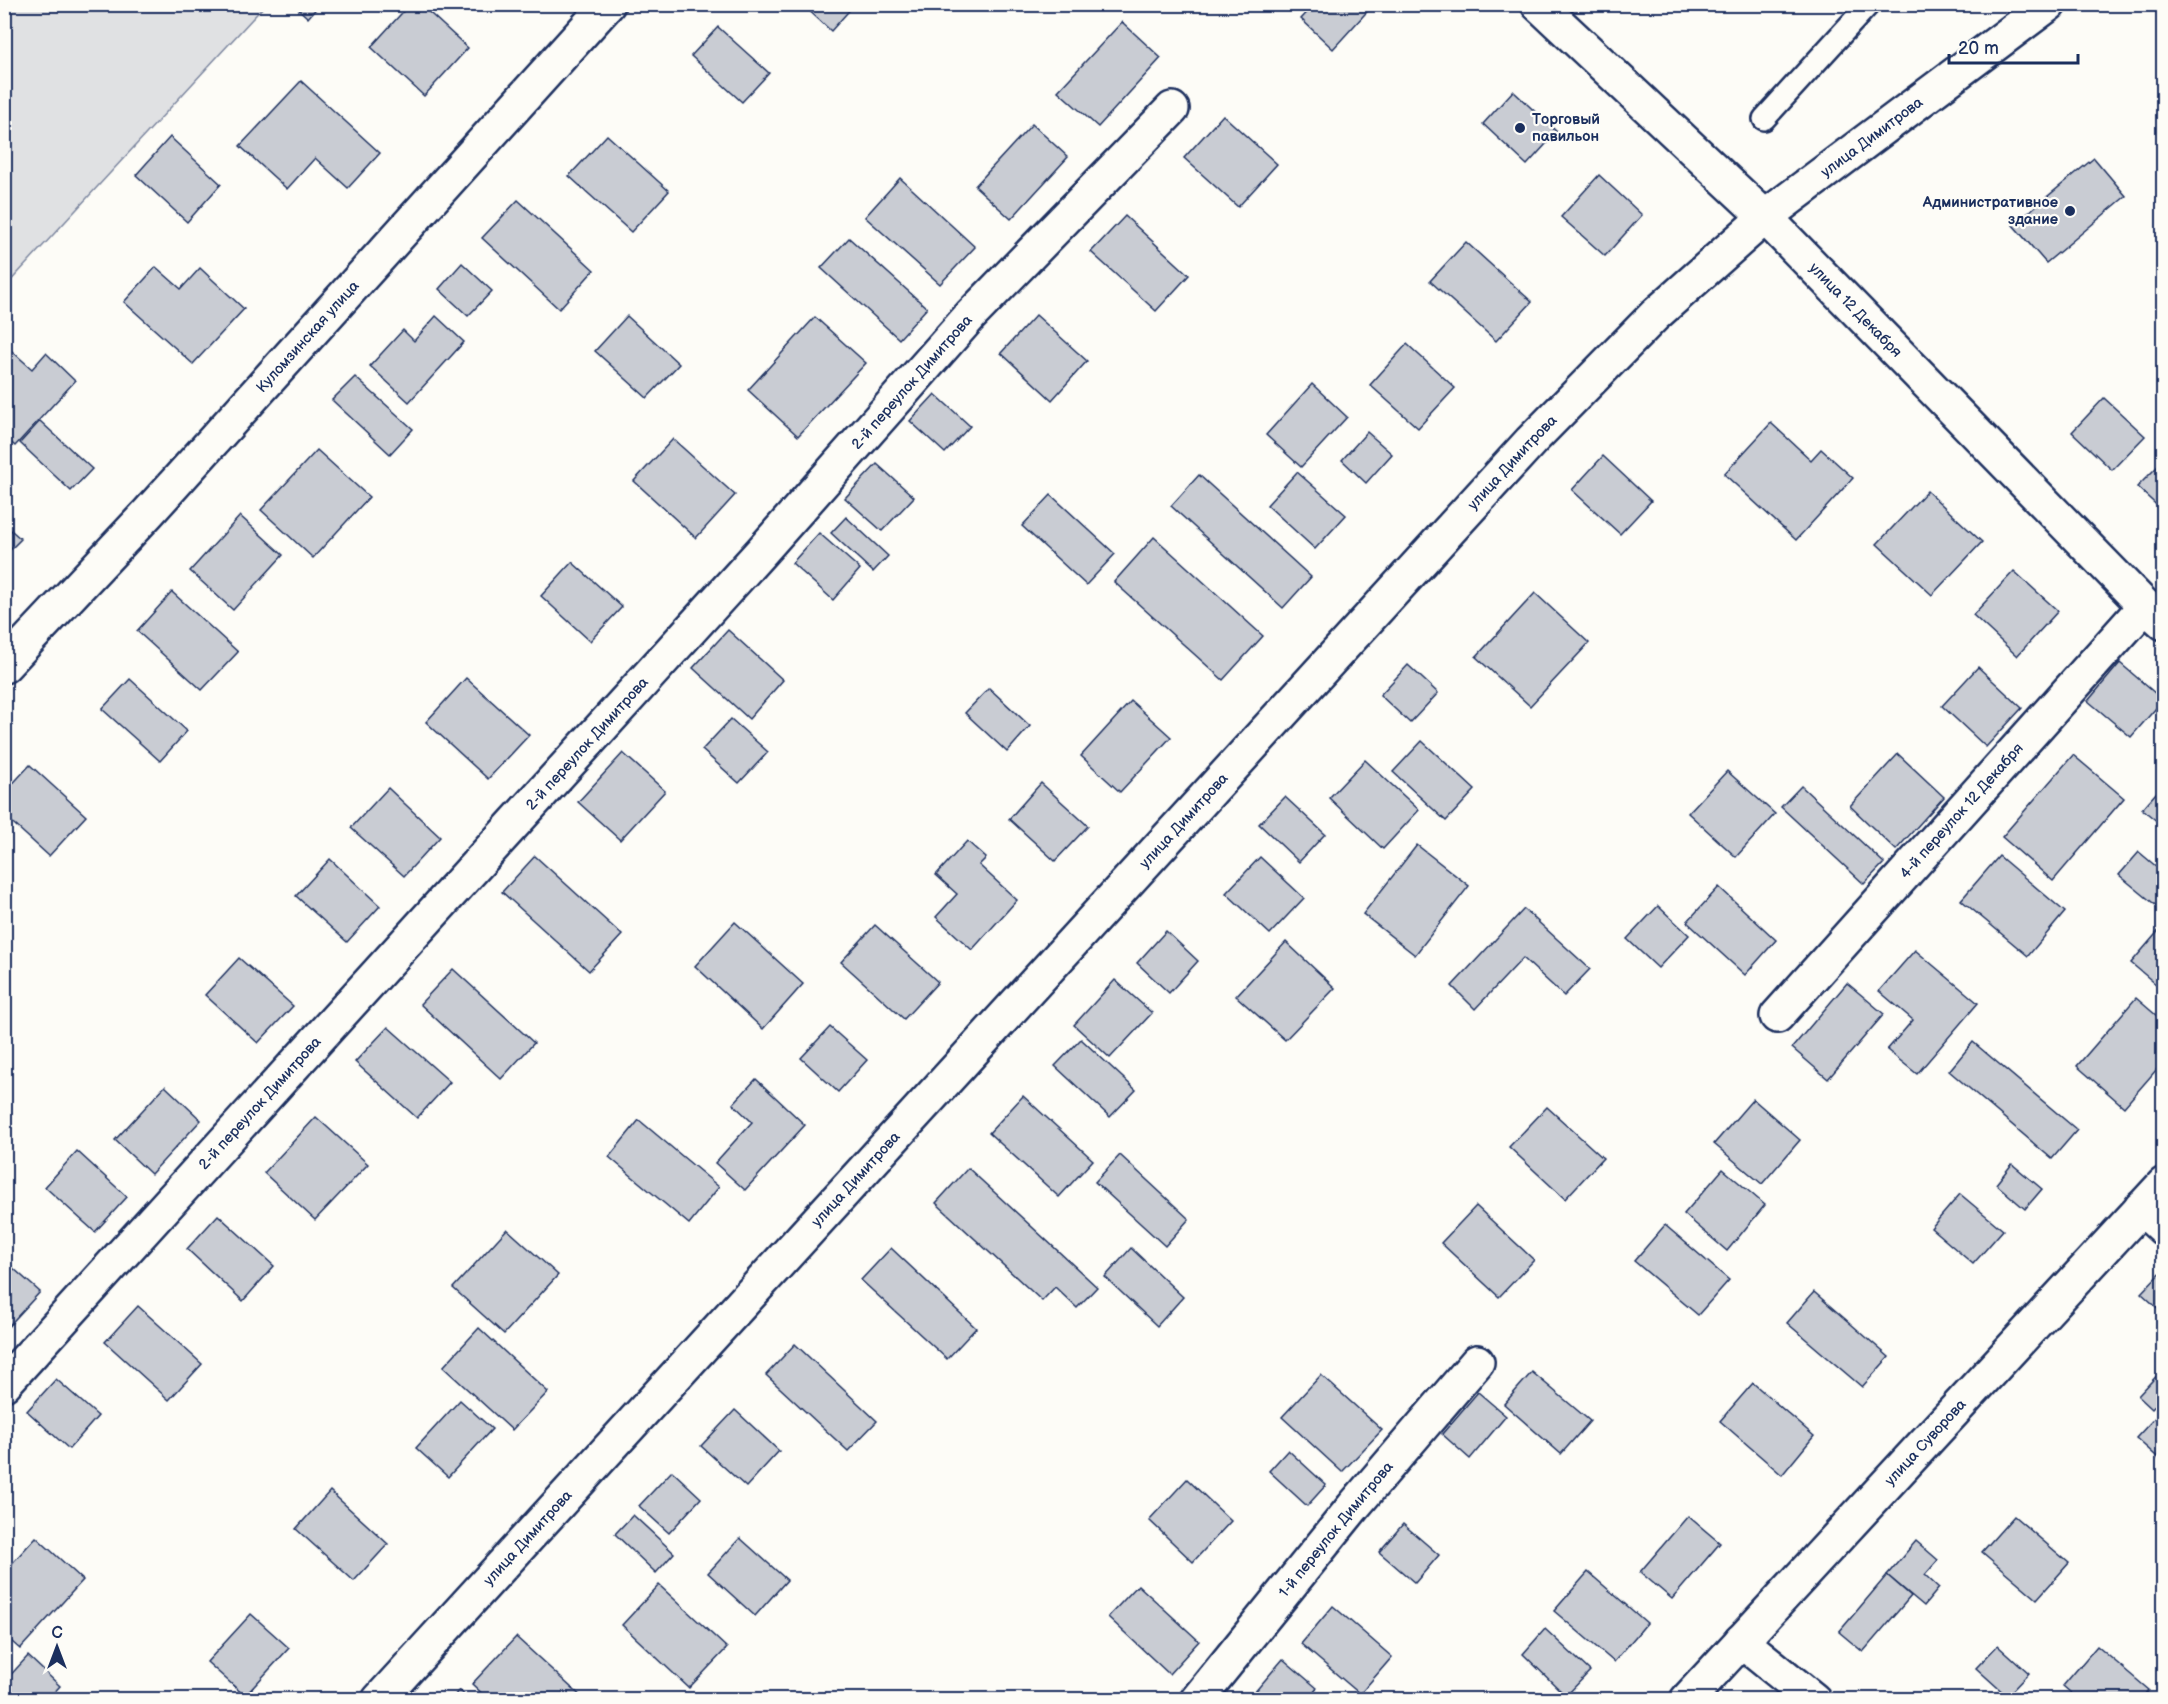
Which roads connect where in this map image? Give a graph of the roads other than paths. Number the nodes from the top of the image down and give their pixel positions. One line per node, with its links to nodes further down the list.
1 (608, 4): 9 (main road, Куломзинская улица)
2 (1538, 4): 7 (main road, улица 12 Декабря)
3 (1869, 4): 6 (lane)
4 (2049, 4): 7 (main road, улица Димитрова)
5 (1172, 109): 14 (main road, 2-й переулок Димитрова)
6 (1764, 119)
7 (1765, 217): 8 (main road, улица 12 Декабря); 16 (main road, улица Димитрова)
8 (2157, 614): 10 (main road, 4-й переулок 12 Декабря)
9 (4, 666)
10 (1778, 1016)
11 (2163, 1184): 12 (main road, улица Суворова)
12 (2152, 1219): 15 (main road, улица Суворова)
13 (1477, 1362): 17 (main road, 1-й переулок Димитрова)
14 (4, 1384)
15 (1741, 1641): 18 (main road, улица Суворова); 19 (main road)
16 (379, 1700)
17 (1197, 1700)
18 (1687, 1700)
19 (1814, 1700)

